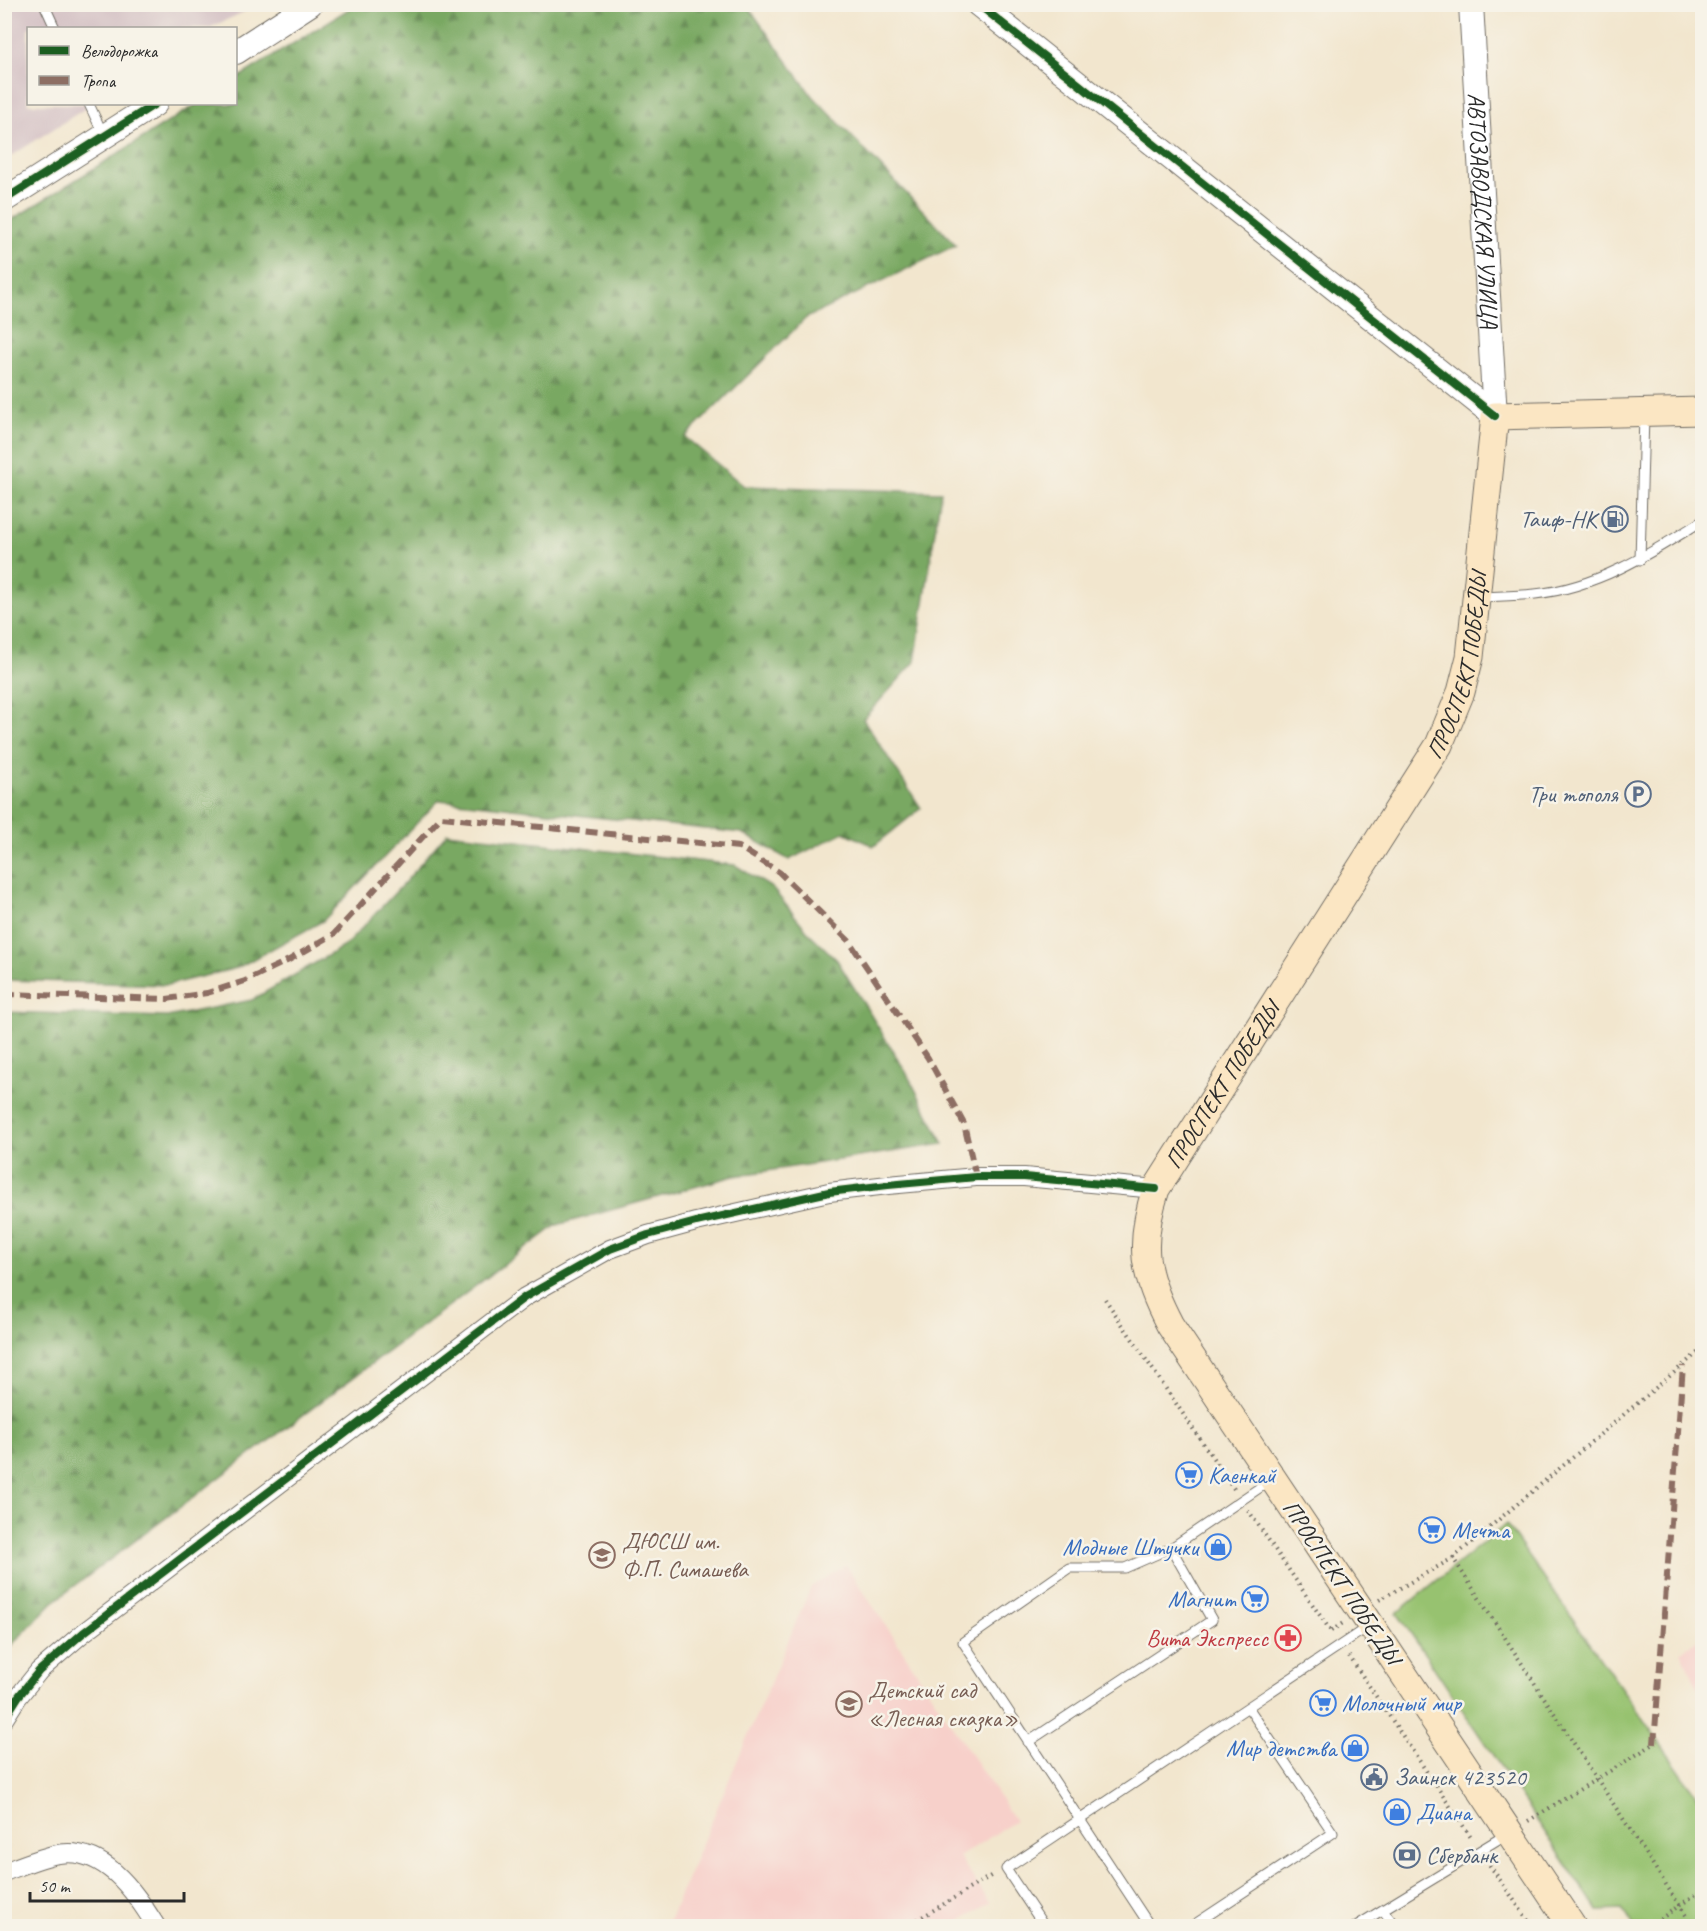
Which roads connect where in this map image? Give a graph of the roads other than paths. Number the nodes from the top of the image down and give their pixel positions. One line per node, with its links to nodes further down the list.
1 (44, 4): 5 (lane)
2 (310, 4): 6 (street)
3 (978, 4): 13 (street)
4 (1471, 4): 13 (street, АВТОЗАВОДСКАЯ УЛИЦА)
5 (55, 27)
6 (237, 51)
7 (89, 105): 9 (lane)
8 (153, 105): 9 (street)
9 (104, 136): 10 (street)
10 (4, 200)
11 (1702, 411): 12 (main road)
12 (1644, 412): 13 (main road); 15 (lane)
13 (1495, 416): 16 (main road, ПРОСПЕКТ ПОБЕДЫ)
14 (1702, 521): 15 (lane)
15 (1640, 560): 16 (lane)
16 (1477, 597): 17 (main road, ПРОСПЕКТ ПОБЕДЫ)
17 (1156, 1189): 18 (main road, ПРОСПЕКТ ПОБЕДЫ); 22 (street)
18 (1273, 1479): 19 (lane); 20 (main road, ПРОСПЕКТ ПОБЕДЫ)
19 (1171, 1548): 23 (lane); 23 (lane)
20 (1366, 1618): 21 (lane); 25 (main road, ПРОСПЕКТ ПОБЕДЫ)
21 (1248, 1707): 24 (lane); 31 (lane)
22 (4, 1719)
23 (1028, 1742): 24 (lane)
24 (1079, 1819): 29 (lane); 30 (lane)
25 (1510, 1833): 27 (lane); 34 (main road, ПРОСПЕКТ ПОБЕДЫ)
26 (4, 1872): 28 (street)
27 (1383, 1910): 32 (lane); 33 (lane)
28 (156, 1926)
29 (1044, 1926)
30 (1150, 1926)
31 (1192, 1926)
32 (1356, 1926)
33 (1395, 1926)
34 (1572, 1926)

